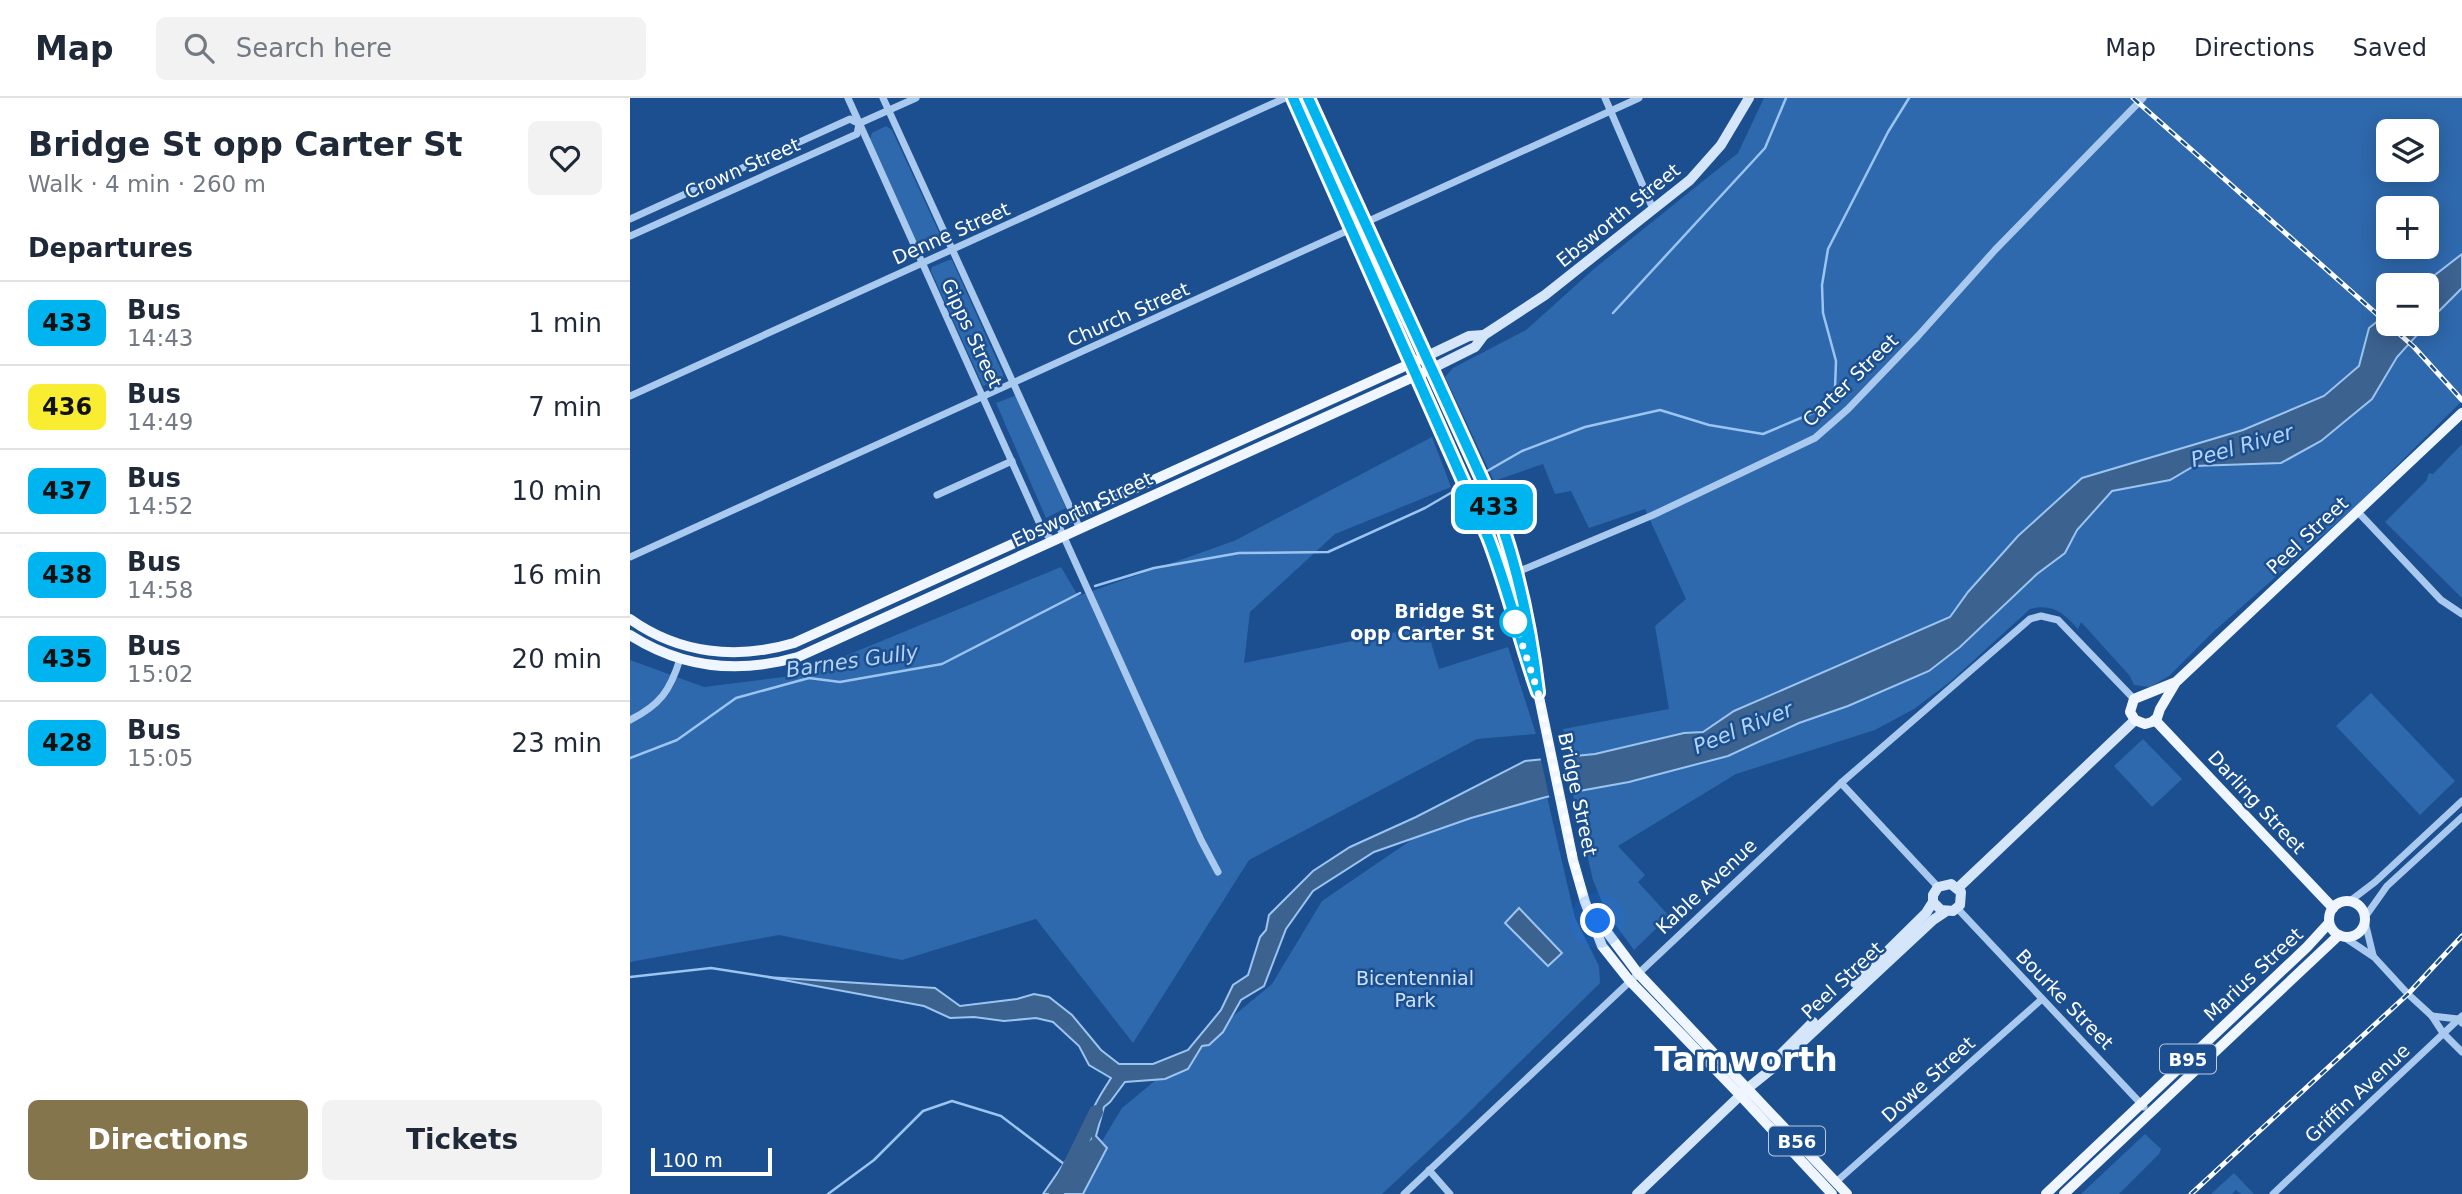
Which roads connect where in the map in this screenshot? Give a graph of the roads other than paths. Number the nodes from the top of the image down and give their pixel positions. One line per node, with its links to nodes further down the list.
1 (848, 98): 13 (street, Gipps Street)
2 (883, 98): 11 (street, Gipps Street)
3 (916, 98): 11 (street, Crown Street)
4 (1285, 98): 19 (street, Denne Street)
5 (1293, 98): 17 (main road, Bridge Street / B56)
6 (1308, 98): 16 (main road, Bridge Street / B56)
7 (1605, 98): 12 (street)
8 (1639, 98): 12 (street, Church Street)
9 (1749, 98): 14 (main road, Ebsworth Street)
10 (2143, 98): 39 (street, Carter Street)
11 (889, 110): 13 (street, Crown Street); 19 (street, Gipps Street)
12 (1610, 111): 14 (street); 16 (street, Church Street)
13 (860, 123): 15 (street, Crown Street); 18 (street, Crown Street); 20 (street, Gipps Street)
14 (1653, 209): 21 (main road, Ebsworth Street)
15 (630, 219)
16 (1364, 223): 17 (street, Church Street); 22 (main road, Bridge Street / B56)
17 (1353, 229): 23 (main road, Bridge Street / B56); 26 (street, Church Street)
18 (630, 236)
19 (953, 250): 20 (street, Denne Street); 26 (street, Gipps Street)
20 (922, 264): 27 (street, Denne Street); 28 (street, Gipps Street)
21 (1484, 335): 22 (main road, Ebsworth Street); 24 (main road, Ebsworth Street)
22 (1425, 357): 23 (main road, Ebsworth Street); 24 (main road, Bridge Street / B56)
23 (1412, 363): 25 (main road, Bridge Street / B56); 33 (main road, Ebsworth Street)
24 (1431, 369): 25 (main road, Ebsworth Street); 39 (main road, Bridge Street / B56)
25 (1417, 376): 35 (main road, Ebsworth Street); 40 (main road, Bridge Street / B56)
26 (1014, 383): 28 (street, Church Street); 33 (street, Gipps Street)
27 (630, 396)
28 (984, 396): 30 (street, Gipps Street); 38 (street, Church Street)
29 (2462, 413): 32 (main road, Peel Street)
30 (1012, 461): 31 (street); 36 (street, Gipps Street)
31 (937, 495)
32 (2358, 512): 41 (street); 45 (main road, Peel Street)
33 (1074, 517): 34 (main road, Ebsworth Street); 35 (street, Gipps Street)
34 (1058, 524): 36 (main road, Ebsworth Street); 37 (street, Gipps Street)
35 (1080, 529): 37 (main road, Ebsworth Street)
36 (1043, 531): 37 (street, Gipps Street); 42 (main road, Ebsworth Street)
37 (1058, 539): 44 (main road, Ebsworth Street); 55 (street, Gipps Street)
38 (630, 557)
39 (1516, 573): 40 (street, Carter Street); 46 (main road, Bridge Street / B56)
40 (1503, 578): 46 (main road, Bridge Street / B56)
41 (2462, 614)
42 (630, 619)
43 (630, 635): 44 (main road, Ebsworth Street)
44 (680, 659): 50 (street)
45 (2176, 682): 47 (main road, Peel Street); 49 (main road, Peel Street)
46 (1538, 692): 67 (main road, Bridge Street / B56)
47 (2148, 695): 48 (main road); 49 (main road)
48 (2134, 699): 51 (main road); 52 (street, Kable Avenue)
49 (2157, 714): 51 (main road); 61 (main road, Darling Street)
50 (630, 720)
51 (2135, 720): 57 (main road)
52 (1841, 783): 56 (street); 67 (street, Kable Avenue)
53 (2462, 801): 58 (street)
54 (2462, 817): 63 (street)
55 (1218, 872)
56 (1938, 887): 57 (main road); 59 (main road)
57 (1958, 888): 60 (main road)
58 (2350, 901): 61 (main road); 63 (main road)
59 (1933, 902): 62 (main road); 73 (main road, Peel Street)
60 (1957, 908): 62 (main road); 68 (street, Bourke Street)
61 (2333, 908): 64 (main road, B95)
62 (1945, 912): 73 (main road, Peel Street)
63 (2365, 920): 65 (main road, B95); 66 (street)
64 (2329, 923): 65 (main road); 75 (main road, Marius Street / B95)
65 (2342, 936): 66 (street); 75 (main road, Marius Street / B95)
66 (2374, 957): 69 (street)
67 (1633, 976): 74 (main road, B56); 76 (street, Kable Avenue)
68 (2042, 999): 75 (street, Bourke Street); 77 (street, Dowe Street)
69 (2432, 1016): 70 (street); 71 (street)
70 (2461, 1019): 71 (street, Griffin Avenue)
71 (2443, 1033): 72 (street); 85 (street, Griffin Avenue)
72 (2462, 1052)
73 (1763, 1074): 74 (main road, Peel Street)
74 (1744, 1092): 77 (main road, B56); 80 (main road, Peel Street); 81 (main road, B56)
75 (2145, 1108): 83 (main road, Marius Street / B95); 84 (main road, Marius Street / B95)
76 (1429, 1170): 78 (street, Kable Avenue); 79 (street)
77 (1836, 1182): 82 (main road, B56)
78 (1404, 1194)
79 (1450, 1194)
80 (1637, 1194)
81 (1832, 1194)
82 (1847, 1194)
83 (2046, 1194)
84 (2064, 1194)
85 (2273, 1194)

